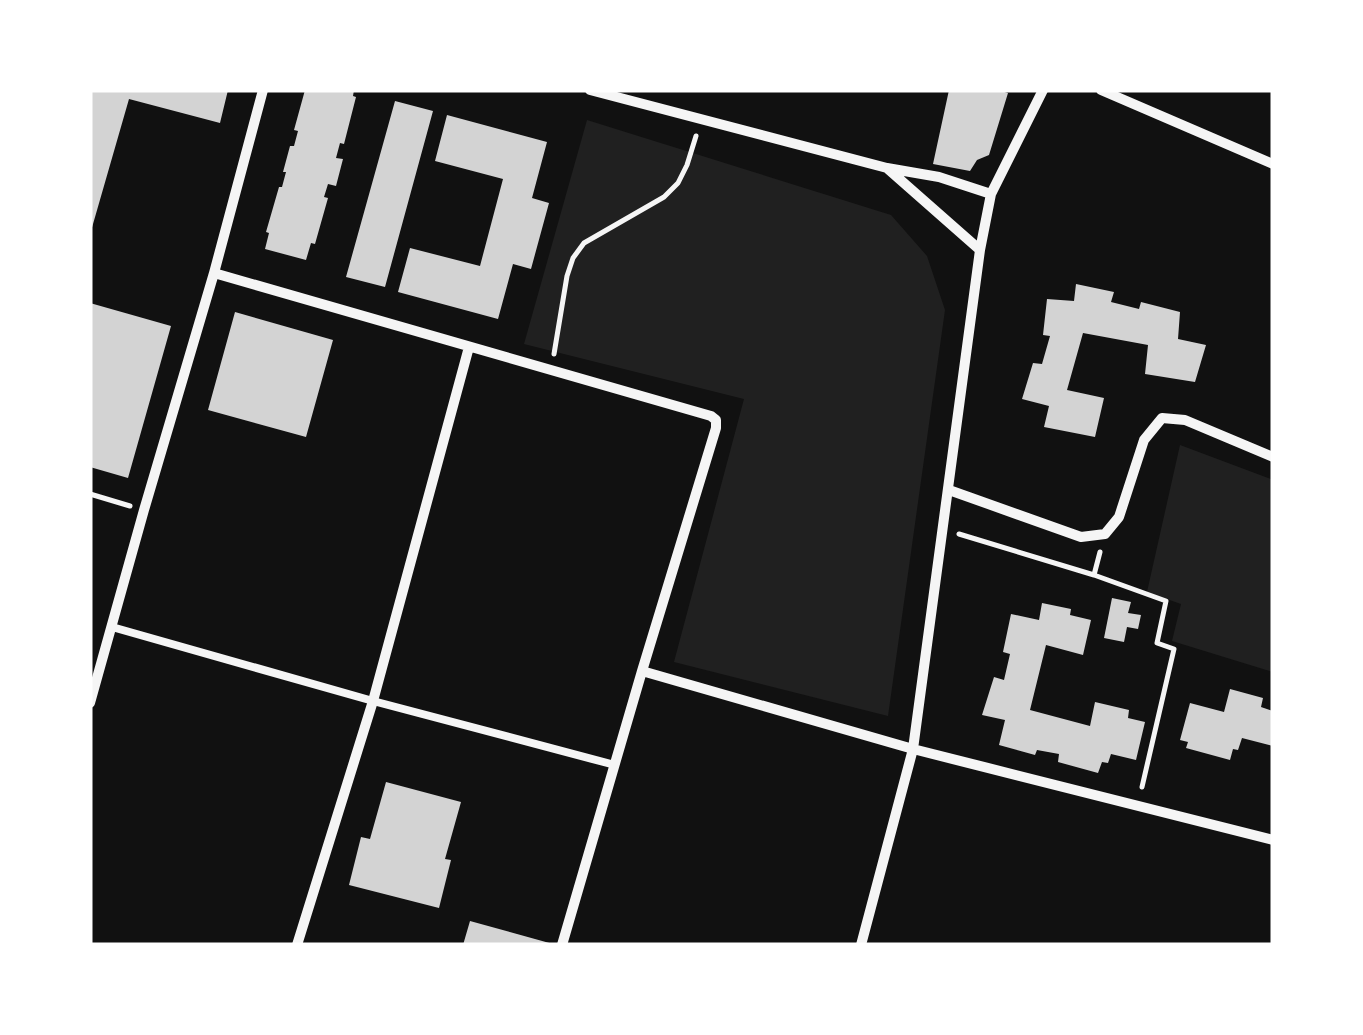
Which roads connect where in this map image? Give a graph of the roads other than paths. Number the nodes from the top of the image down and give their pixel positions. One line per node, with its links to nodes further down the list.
1 (264, 90): 9 (street)
2 (590, 90): 6 (street)
3 (1044, 90): 7 (street)
4 (1101, 90): 5 (street)
5 (1273, 164)
6 (887, 168): 7 (street); 8 (street)
7 (990, 194): 8 (street)
8 (980, 250): 12 (street)
9 (214, 273): 10 (street); 13 (street)
10 (469, 348): 14 (street); 15 (street)
11 (1273, 458): 12 (street)
12 (949, 490): 17 (street)
13 (112, 627): 15 (street); 16 (street)
14 (642, 672): 17 (street); 18 (street)
15 (372, 701): 18 (street); 20 (street)
16 (90, 704)
17 (913, 749): 19 (street); 22 (street)
18 (615, 766): 21 (street)
19 (1273, 840)
20 (297, 945)
21 (562, 945)
22 (861, 945)

